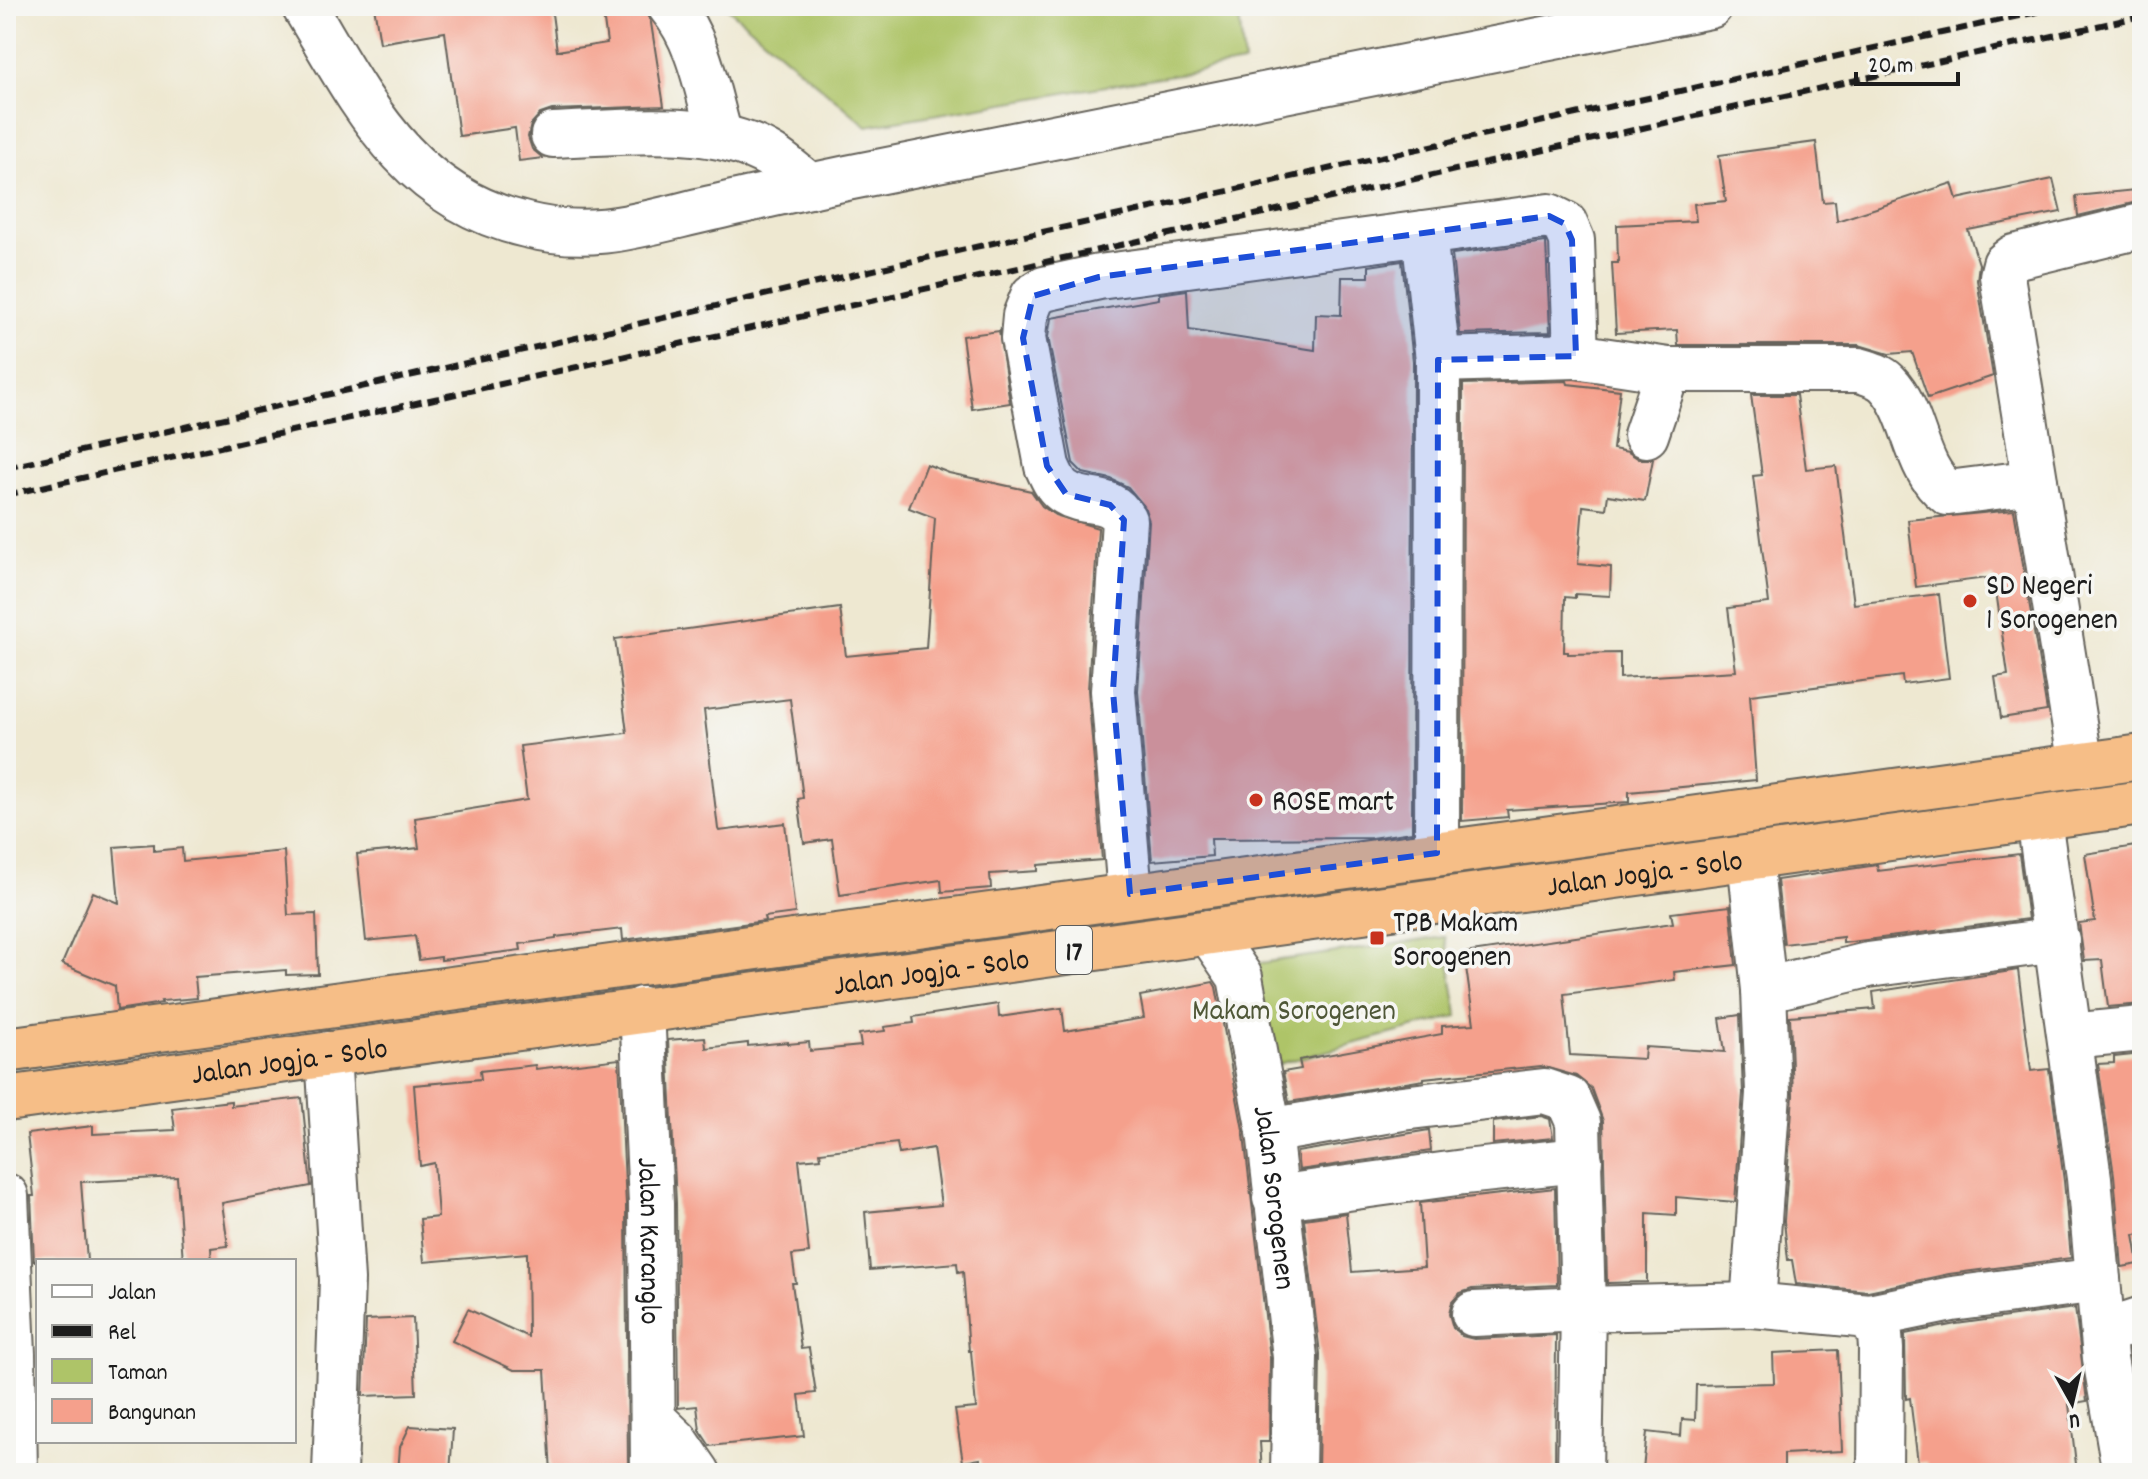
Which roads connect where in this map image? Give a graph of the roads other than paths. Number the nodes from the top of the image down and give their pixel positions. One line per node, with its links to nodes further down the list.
1 (304, 6): 6 (street)
2 (670, 6): 5 (street)
3 (1710, 6): 6 (street)
4 (553, 135): 5 (street)
5 (720, 136): 6 (street)
6 (810, 186)
7 (2141, 226): 13 (street)
8 (1424, 233): 9 (street); 10 (street); 20 (street)
9 (1576, 356): 10 (street); 11 (street)
10 (1438, 360): 18 (street)
11 (1668, 370): 12 (street); 13 (street)
12 (1646, 435)
13 (2035, 482): 15 (street)
14 (2142, 757): 15 (highway, Jalan Jogja - Solo / 17)
15 (2081, 766): 18 (highway, Jalan Jogja - Solo / 17)
16 (2142, 803): 17 (highway, Jalan Jogja - Solo / 17)
17 (2039, 819): 19 (highway, Jalan Jogja - Solo / 17); 22 (street)
18 (1437, 853): 20 (highway, Jalan Jogja - Solo / 17)
19 (1750, 859): 21 (highway, Jalan Jogja - Solo / 17); 23 (street)
20 (1130, 894): 27 (highway, Jalan Jogja - Solo / 17)
21 (1209, 932): 24 (highway, Jalan Jogja - Solo / 17); 30 (street, Jalan Sorogenen)
22 (2057, 940): 23 (street); 26 (street)
23 (1764, 990): 35 (street)
24 (642, 1009): 28 (highway, Jalan Jogja - Solo / 17); 40 (street, Jalan Karanglo)
25 (2142, 1029): 26 (street)
26 (2070, 1036): 34 (street)
27 (6, 1050)
28 (328, 1054): 29 (highway, Jalan Jogja - Solo / 17); 42 (street)
29 (6, 1099)
30 (1269, 1131): 31 (street); 33 (street, Jalan Sorogenen)
31 (1580, 1160): 33 (street); 36 (street)
32 (6, 1196): 41 (street)
33 (1275, 1198): 44 (street, Jalan Sorogenen)
34 (2098, 1280): 38 (street); 39 (street)
35 (1753, 1305): 36 (street); 38 (street)
36 (1583, 1309): 37 (street); 45 (street)
37 (1474, 1314)
38 (1869, 1316): 46 (street)
39 (2123, 1326): 47 (street)
40 (653, 1444): 43 (street)
41 (12, 1462)
42 (335, 1473)
43 (698, 1473)
44 (1293, 1473)
45 (1580, 1473)
46 (1880, 1473)
47 (2125, 1473)

